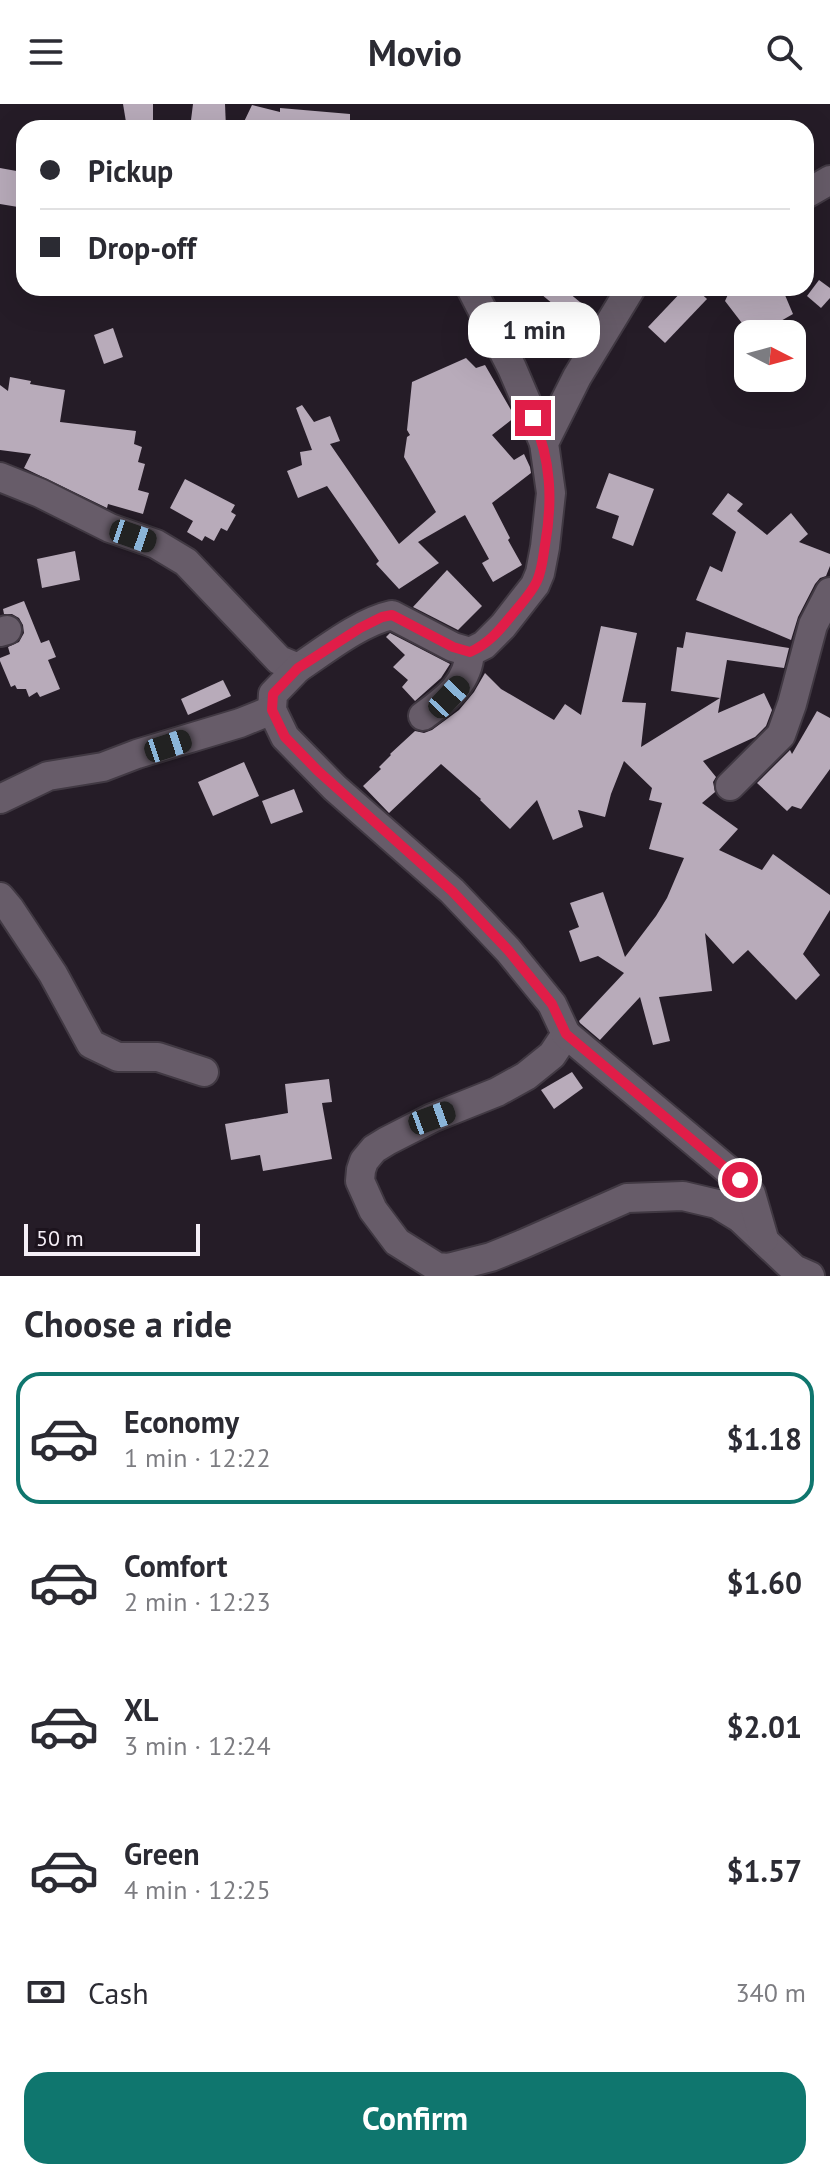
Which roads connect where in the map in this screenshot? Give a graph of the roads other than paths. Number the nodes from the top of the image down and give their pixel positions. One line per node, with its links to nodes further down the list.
1 (475, 296): 3 (street)
2 (626, 296): 3 (street)
3 (544, 443): 6 (street)
4 (0, 477): 7 (street)
5 (830, 592): 10 (street)
6 (470, 652): 7 (street); 9 (street)
7 (298, 668): 8 (street)
8 (272, 710): 11 (street); 13 (street)
9 (423, 716)
10 (730, 786)
11 (0, 799)
12 (0, 897): 14 (street)
13 (566, 1034): 15 (street); 15 (street)
14 (204, 1072)
15 (764, 1240): 16 (street)
16 (810, 1276)

